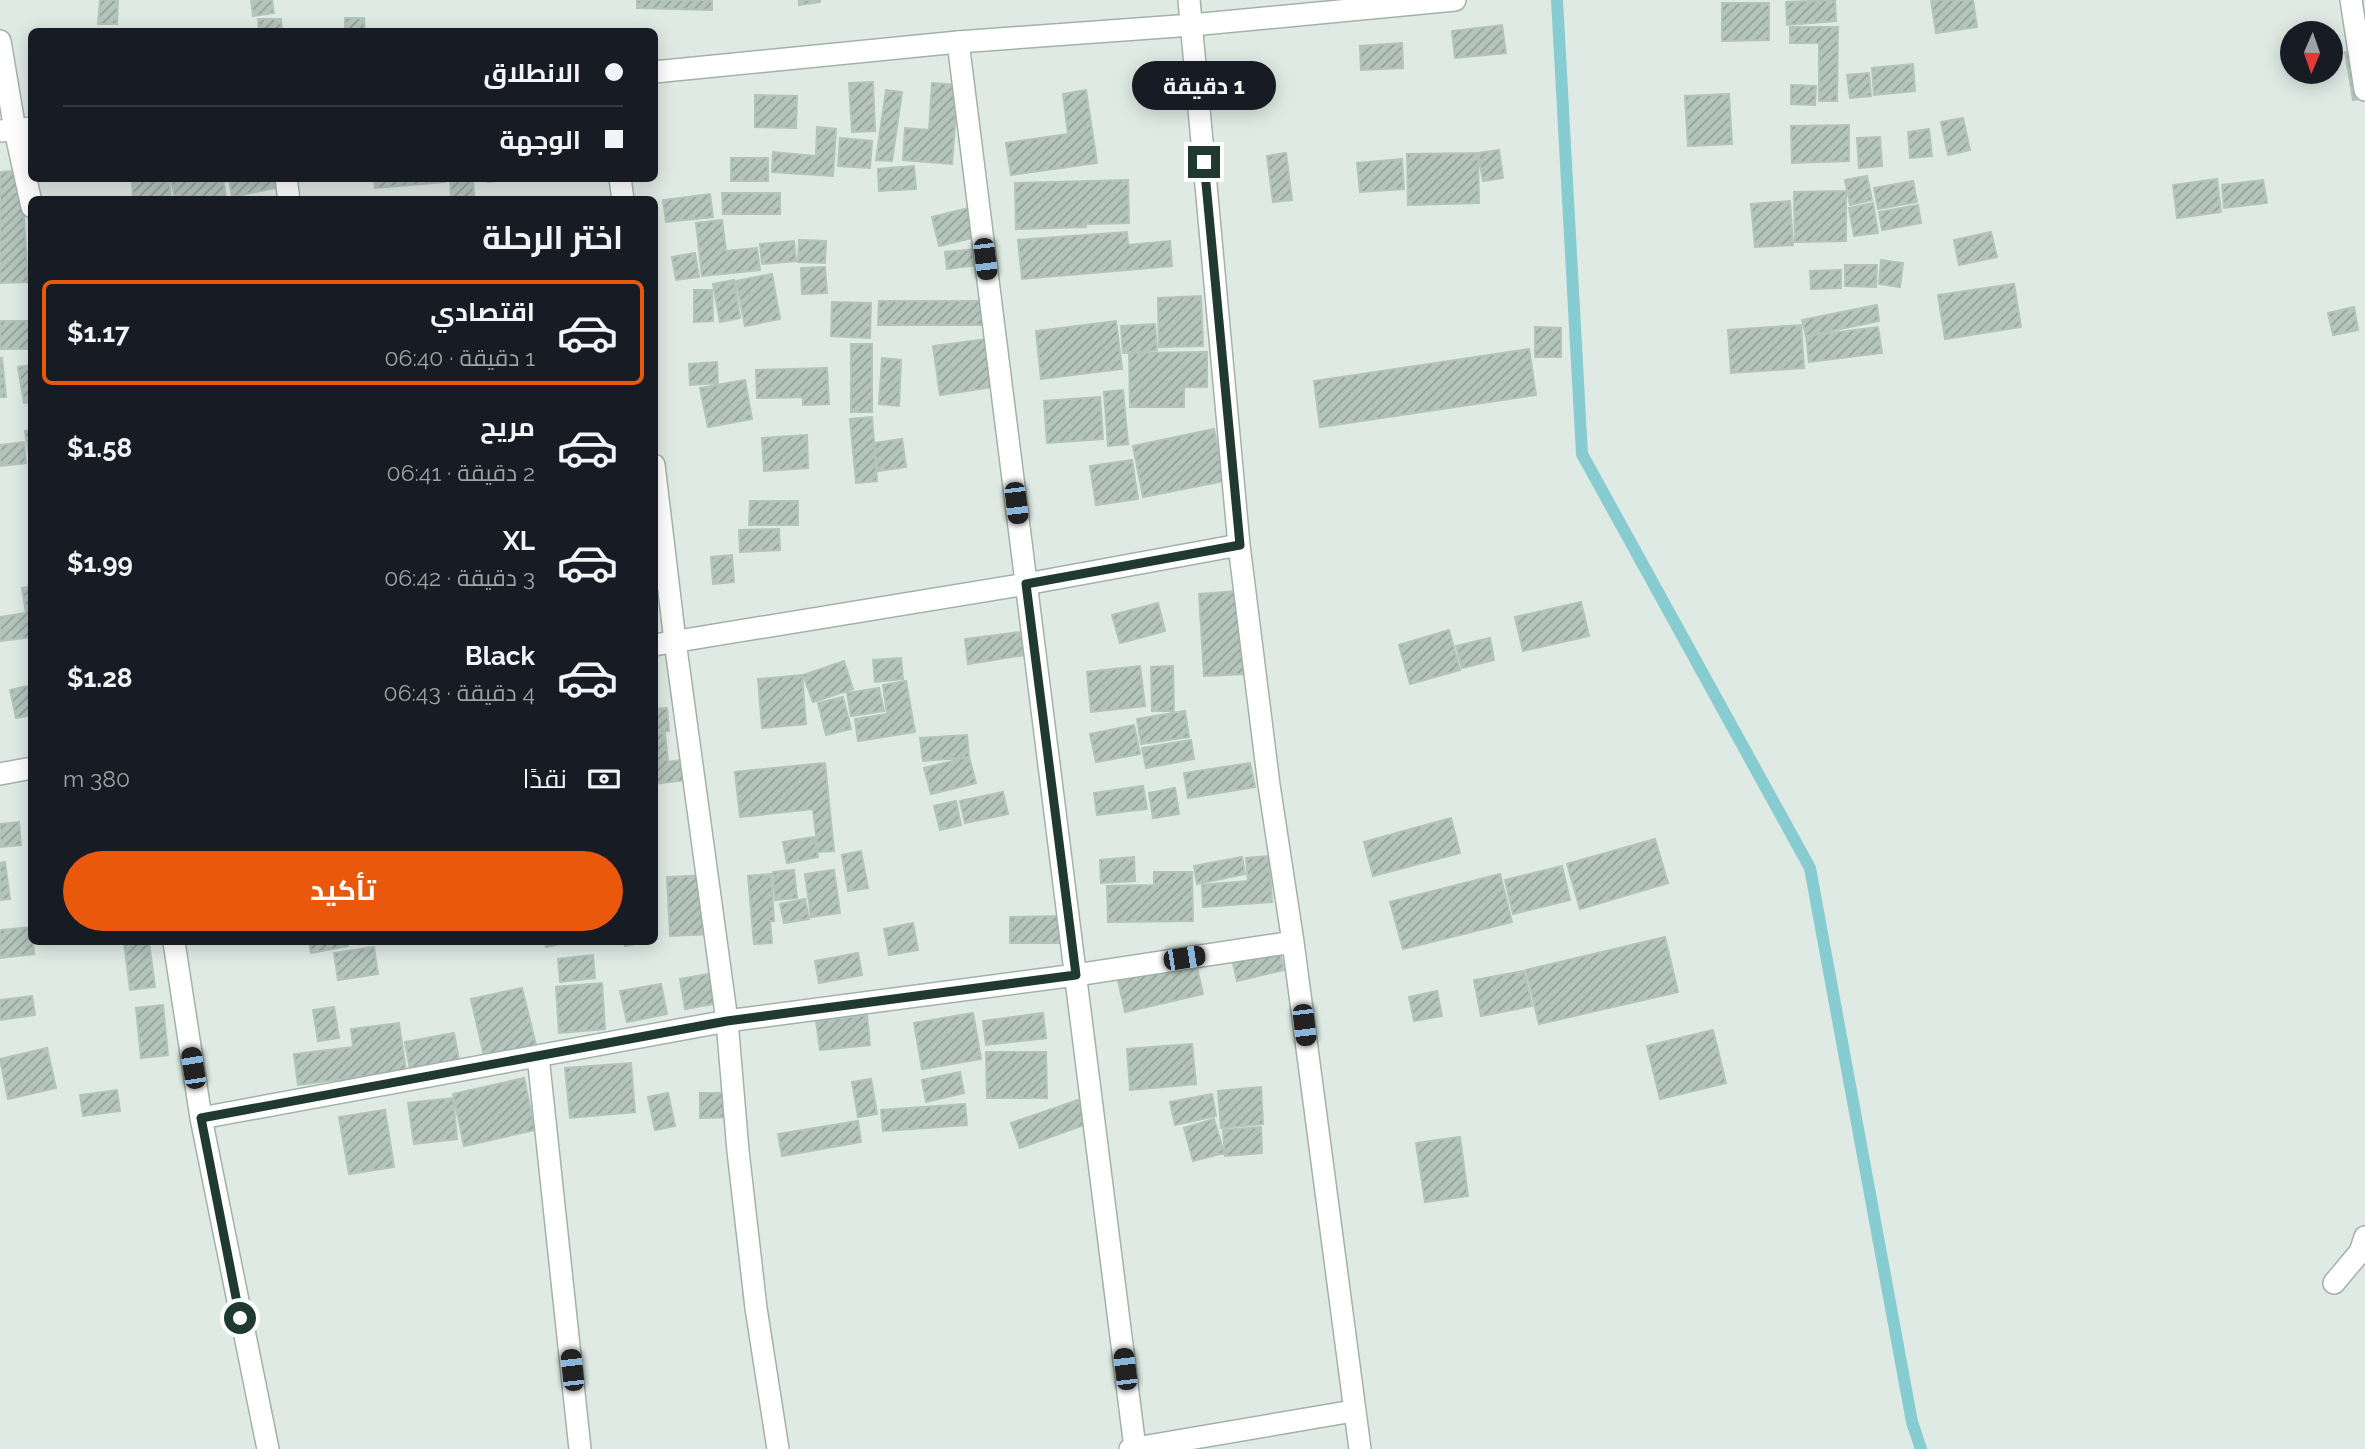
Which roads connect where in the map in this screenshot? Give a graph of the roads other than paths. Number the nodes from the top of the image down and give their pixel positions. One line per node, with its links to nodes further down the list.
1 (1189, 0): 4 (street)
2 (1455, 0): 4 (street)
3 (2351, 0): 8 (street)
4 (1192, 25): 6 (street); 12 (street)
5 (0, 40): 9 (street)
6 (958, 42): 7 (street); 13 (street)
7 (658, 72)
8 (2365, 90)
9 (16, 130): 10 (street)
10 (30, 196)
11 (658, 530): 14 (street)
12 (1240, 545): 13 (street); 17 (street)
13 (1026, 584): 14 (street); 19 (street)
14 (665, 643): 20 (street)
15 (28, 769): 16 (street)
16 (0, 774)
17 (1293, 942): 19 (street); 25 (street)
18 (174, 945): 22 (street)
19 (1076, 975): 20 (street); 26 (street)
20 (727, 1021): 21 (street); 29 (street)
21 (538, 1056): 22 (street); 28 (street)
22 (201, 1118): 27 (street)
23 (2365, 1237): 24 (street)
24 (2334, 1283)
25 (1353, 1411): 26 (street); 30 (street)
26 (1133, 1448)
27 (268, 1449)
28 (580, 1449)
29 (779, 1449)
30 (1360, 1449)

